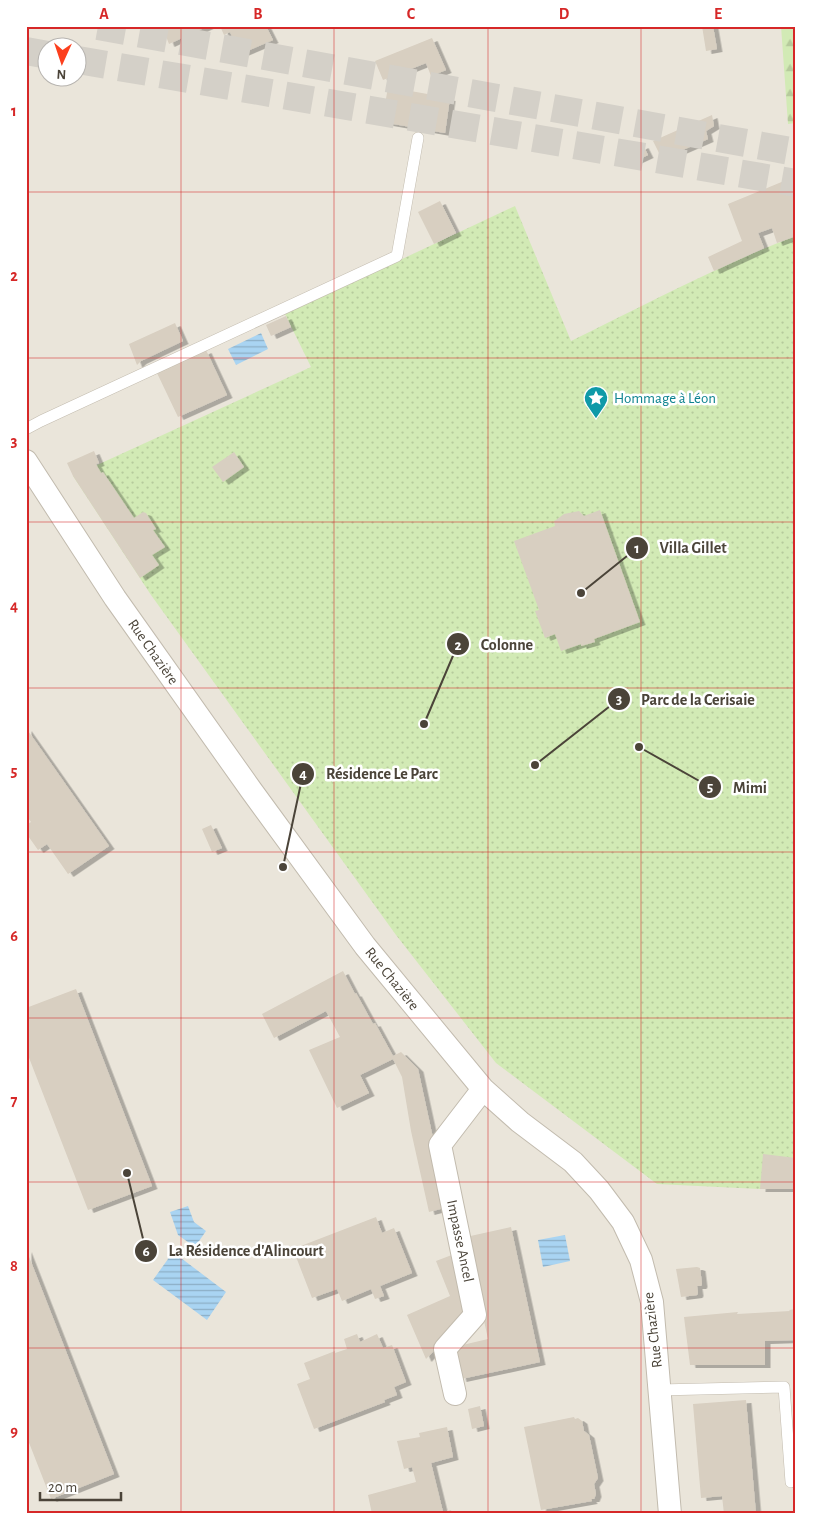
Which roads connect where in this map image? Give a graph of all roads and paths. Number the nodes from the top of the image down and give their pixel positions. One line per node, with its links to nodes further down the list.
1 (418, 138): 2 (lane)
2 (26, 429)
3 (26, 460): 4 (street, Rue Chazière)
4 (483, 1089): 5 (street, Rue Chazière); 6 (street, Impasse Ancel)
5 (659, 1390): 7 (lane); 8 (street, Rue Chazière)
6 (455, 1394)
7 (791, 1482)
8 (670, 1514)

